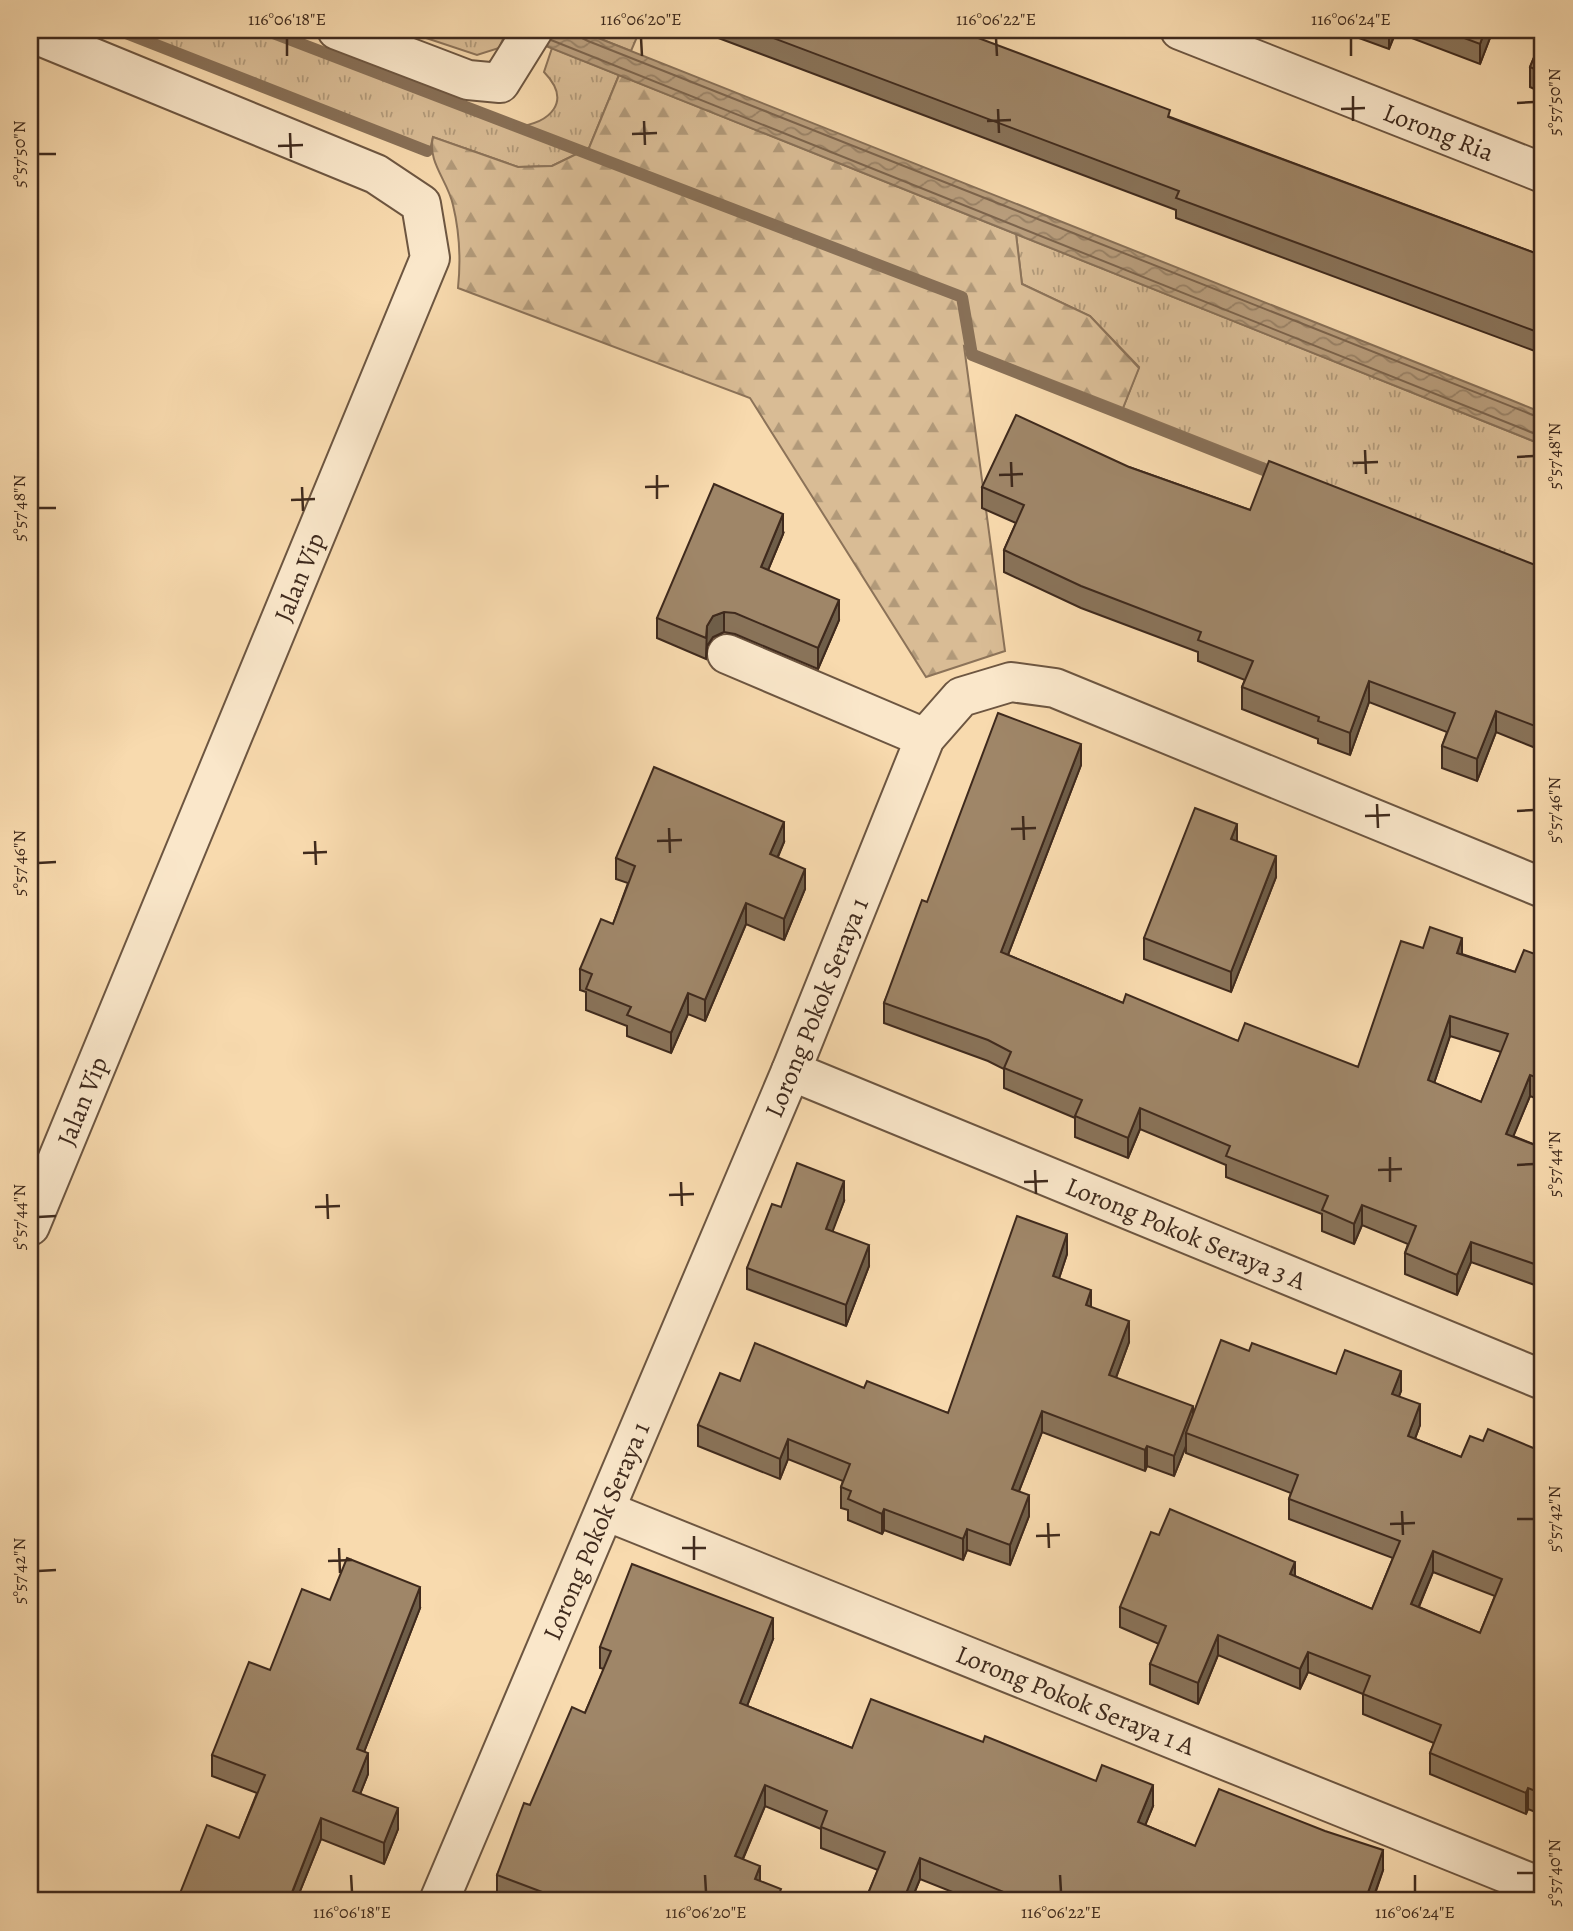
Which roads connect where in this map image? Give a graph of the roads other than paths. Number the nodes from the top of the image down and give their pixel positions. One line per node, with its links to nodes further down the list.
1 (337, 30): 4 (street)
2 (1180, 30): 5 (street, Lorong Ria)
3 (30, 32): 10 (street, Jalan Vip)
4 (531, 34)
5 (1543, 173)
6 (727, 653): 7 (street)
7 (925, 738): 8 (street, Lorong Pokok Seraya 1); 9 (street, Lorong Pokok Seraya 1)
8 (1543, 888)
9 (791, 1071): 11 (street, Lorong Pokok Seraya 3 A); 12 (street, Lorong Pokok Seraya 1)
10 (30, 1226)
11 (1543, 1380)
12 (606, 1511): 13 (street, Lorong Pokok Seraya 1 A); 14 (street, Lorong Pokok Seraya 1)
13 (1543, 1888)
14 (439, 1901)

